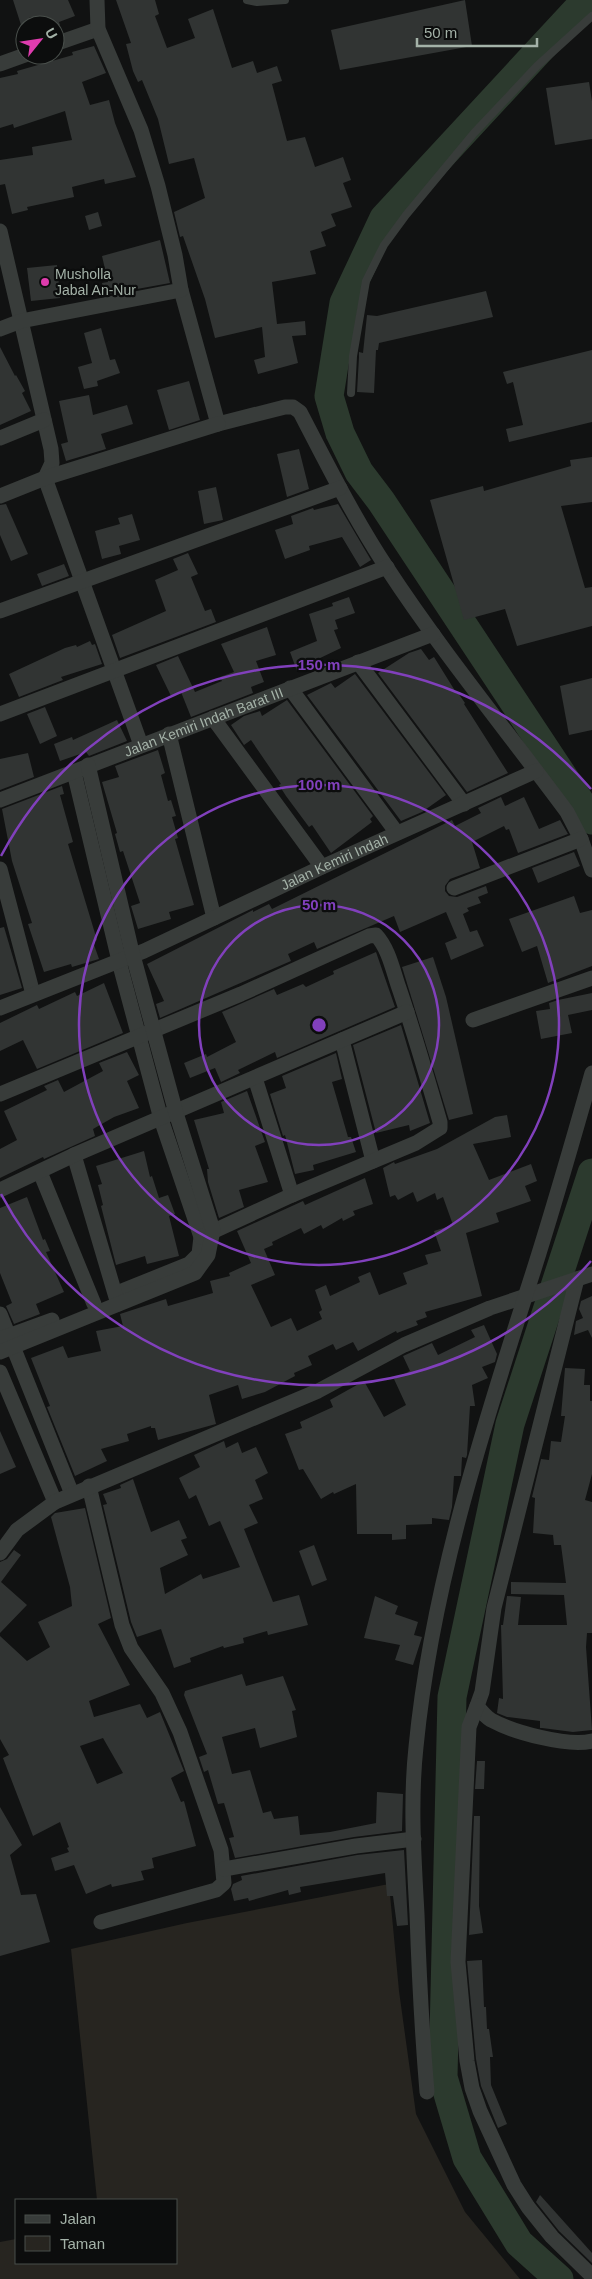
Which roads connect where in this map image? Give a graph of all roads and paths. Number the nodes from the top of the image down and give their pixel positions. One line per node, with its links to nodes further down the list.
1 (98, 0): 5 (street)
2 (247, 0): 3 (lane)
3 (285, 0)
4 (592, 16): 13 (lane)
5 (98, 29): 6 (street); 10 (street)
6 (65, 41)
7 (15, 59): 8 (street)
8 (0, 64)
9 (0, 231): 11 (street)
10 (181, 290): 11 (street); 15 (street)
11 (20, 321): 12 (street); 14 (street)
12 (0, 330)
13 (351, 393)
14 (44, 420): 16 (street); 17 (street)
15 (218, 424): 17 (street); 18 (street)
16 (0, 438)
17 (45, 478): 19 (street); 21 (street)
18 (340, 488): 20 (street); 21 (street)
19 (0, 496)
20 (386, 567): 23 (street); 25 (street)
21 (80, 580): 22 (street); 25 (street)
22 (0, 611)
23 (433, 634): 24 (street, Jalan Kemiri Indah Barat III); 32 (street)
24 (358, 662): 26 (street, Jalan Kemiri Indah Barat III); 35 (street)
25 (114, 670): 27 (street); 30 (street)
26 (290, 688): 28 (street, Jalan Kemiri Indah Barat III); 36 (street)
27 (0, 714)
28 (213, 718): 29 (street, Jalan Kemiri Indah Barat III); 38 (street)
29 (169, 734): 30 (street, Jalan Kemiri Indah Barat III); 42 (street)
30 (141, 745): 31 (street, Jalan Kemiri Indah Barat III)
31 (88, 765): 33 (street, Jalan Kemiri Indah Barat III); 43 (street)
32 (536, 771): 35 (street, Jalan Kemiri Indah); 37 (street)
33 (74, 772): 34 (street, Jalan Kemiri Indah Barat III); 44 (street)
34 (0, 800)
35 (464, 804): 36 (street, Jalan Kemiri Indah)
36 (397, 834): 38 (street, Jalan Kemiri Indah)
37 (580, 839): 40 (street); 41 (street)
38 (322, 867): 42 (street, Jalan Kemiri Indah)
39 (0, 869): 46 (street)
40 (592, 870)
41 (454, 888)
42 (214, 918): 43 (street, Jalan Kemiri Indah)
43 (134, 954): 44 (street, Jalan Kemiri Indah); 50 (street)
44 (119, 960): 46 (street, Jalan Kemiri Indah); 50 (street)
45 (592, 978): 49 (street)
46 (33, 994): 47 (street, Jalan Kemiri Indah)
47 (0, 1008)
48 (407, 1012): 50 (street); 51 (street); 58 (street)
49 (473, 1020)
50 (147, 1032): 54 (street); 55 (street); 56 (street)
51 (342, 1040): 53 (street); 58 (street)
52 (592, 1073): 65 (street)
53 (255, 1078): 55 (street); 61 (street)
54 (0, 1094)
55 (176, 1113): 56 (street); 62 (street)
56 (161, 1119): 57 (street); 62 (street)
57 (74, 1155): 59 (street); 66 (street)
58 (373, 1161): 61 (street)
59 (40, 1172): 60 (street); 67 (street)
60 (0, 1190)
61 (292, 1195): 62 (street)
62 (207, 1233): 66 (street)
63 (592, 1274): 64 (street)
64 (574, 1280): 65 (street); 75 (street)
65 (533, 1293): 71 (street); 77 (street)
66 (117, 1299): 67 (street); 69 (street)
67 (94, 1304): 69 (street)
68 (1, 1318): 69 (street)
69 (5, 1343): 72 (street)
70 (0, 1372): 73 (street)
71 (89, 1486): 72 (street); 78 (street)
72 (72, 1494): 73 (street)
73 (55, 1502): 74 (street)
74 (0, 1553)
75 (477, 1706): 76 (street); 81 (street)
76 (592, 1741)
77 (414, 1839): 78 (street); 80 (street)
78 (224, 1869): 79 (street)
79 (102, 1922)
80 (427, 2092)
81 (592, 2276)

